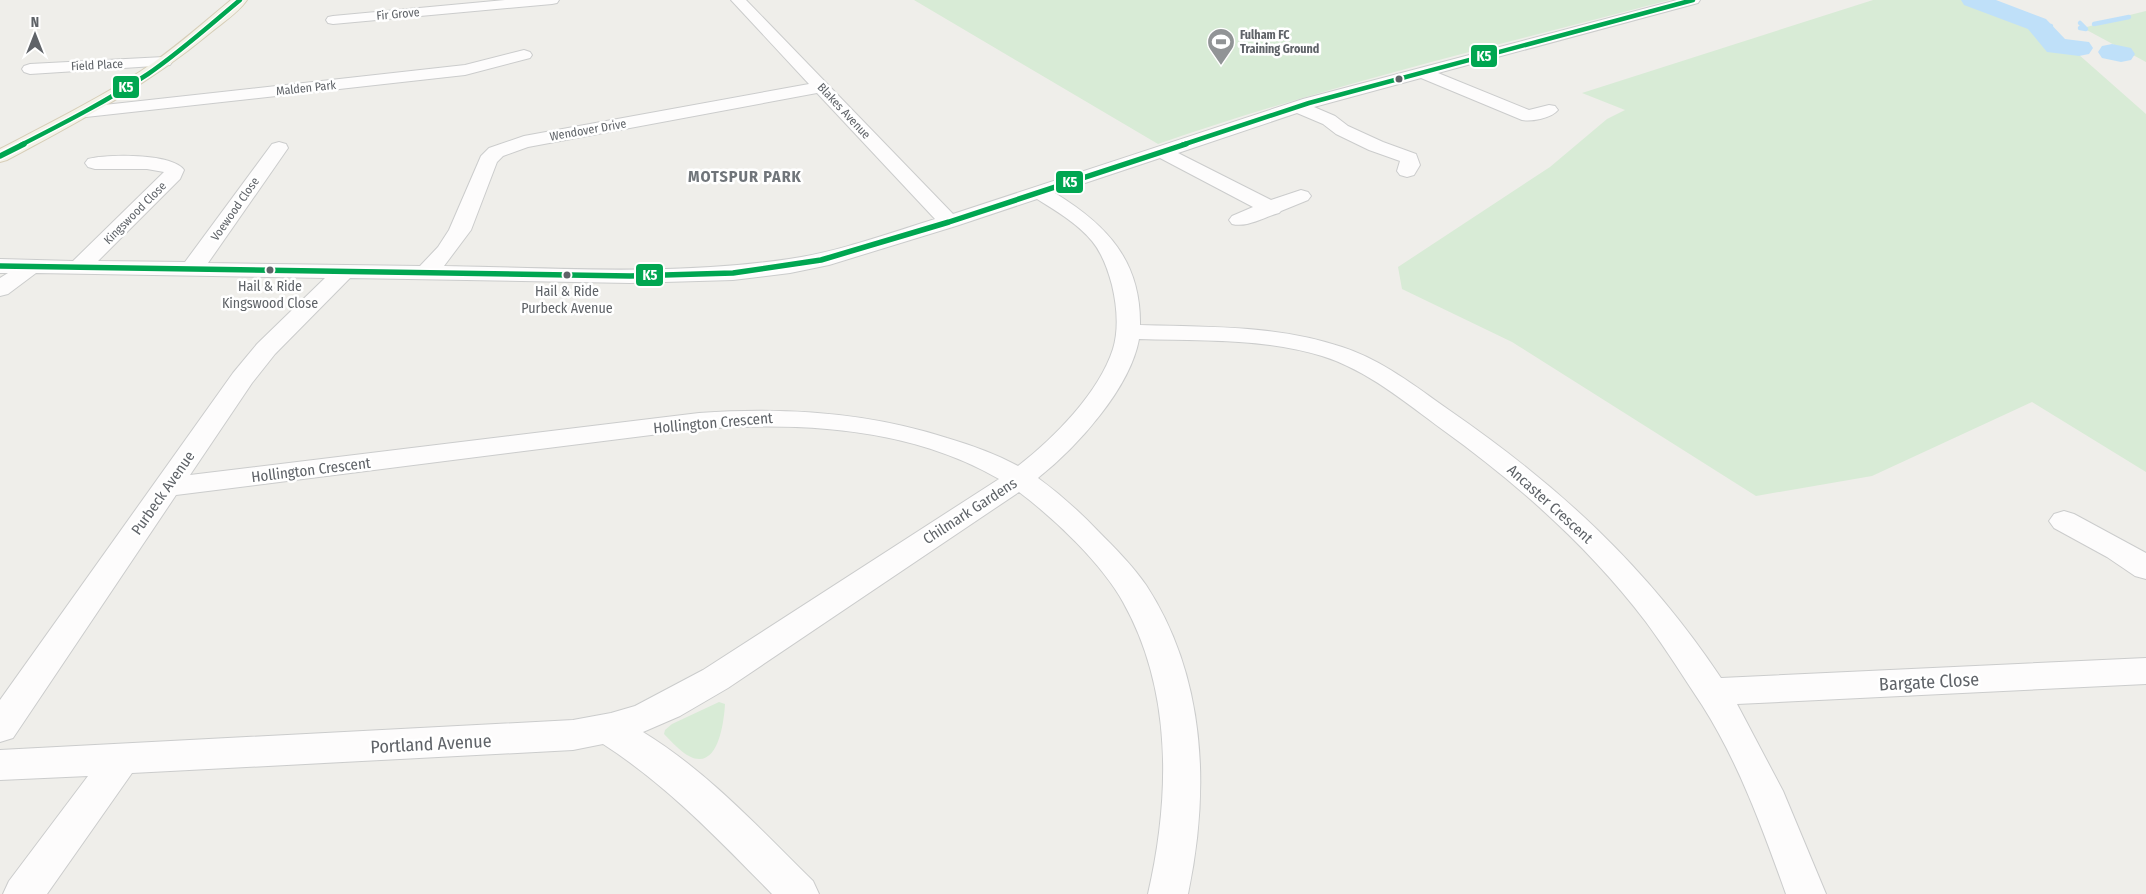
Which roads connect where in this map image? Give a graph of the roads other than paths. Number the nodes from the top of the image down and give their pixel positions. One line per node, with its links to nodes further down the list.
1 (240, 0): 7 (main road)
2 (552, 0): 5 (street, Fir Grove)
3 (738, 0): 10 (street, Blakes Avenue)
4 (1693, 0): 9 (street)
5 (333, 20)
6 (524, 55): 13 (street, Malden Park)
7 (164, 62): 8 (street, Field Place); 13 (main road)
8 (30, 69)
9 (1421, 72): 11 (street); 14 (street)
10 (821, 87): 25 (street, Blakes Avenue); 31 (street, Wendover Drive)
11 (1299, 106): 17 (street); 20 (street)
12 (1549, 110): 14 (street)
13 (86, 112): 18 (main road)
14 (1528, 116): 15 (street)
15 (1512, 123)
16 (279, 148): 29 (street, Voewood Close)
17 (1162, 152): 21 (street); 23 (street)
18 (0, 156)
19 (95, 163): 28 (street, Kingswood Close)
20 (1407, 171)
21 (1039, 192): 25 (street); 33 (street, Chilmark Gardens)
22 (1301, 196): 23 (street)
23 (1272, 209): 24 (street)
24 (1238, 220)
25 (949, 222): 31 (street)
26 (0, 266): 27 (street)
27 (32, 266): 28 (street); 32 (street)
28 (79, 267): 29 (street)
29 (190, 270): 30 (street)
30 (344, 272): 31 (street); 35 (street, Purbeck Avenue)
31 (426, 274)
32 (0, 289)
33 (1128, 332): 34 (street, Chilmark Gardens); 39 (street, Ancaster Crescent)
34 (1018, 480): 35 (street, Hollington Crescent); 41 (street, Chilmark Gardens); 46 (street, Hollington Crescent)
35 (166, 488): 40 (street, Purbeck Avenue)
36 (2064, 521): 37 (street)
37 (2146, 568)
38 (2146, 671): 39 (street, Bargate Close)
39 (1711, 692): 47 (street, Ancaster Crescent)
40 (0, 728)
41 (608, 729): 42 (street, Portland Avenue); 45 (street)
42 (121, 759): 43 (street, Portland Avenue); 44 (street)
43 (0, 765)
44 (23, 894)
45 (799, 894)
46 (1168, 894)
47 (1806, 894)

